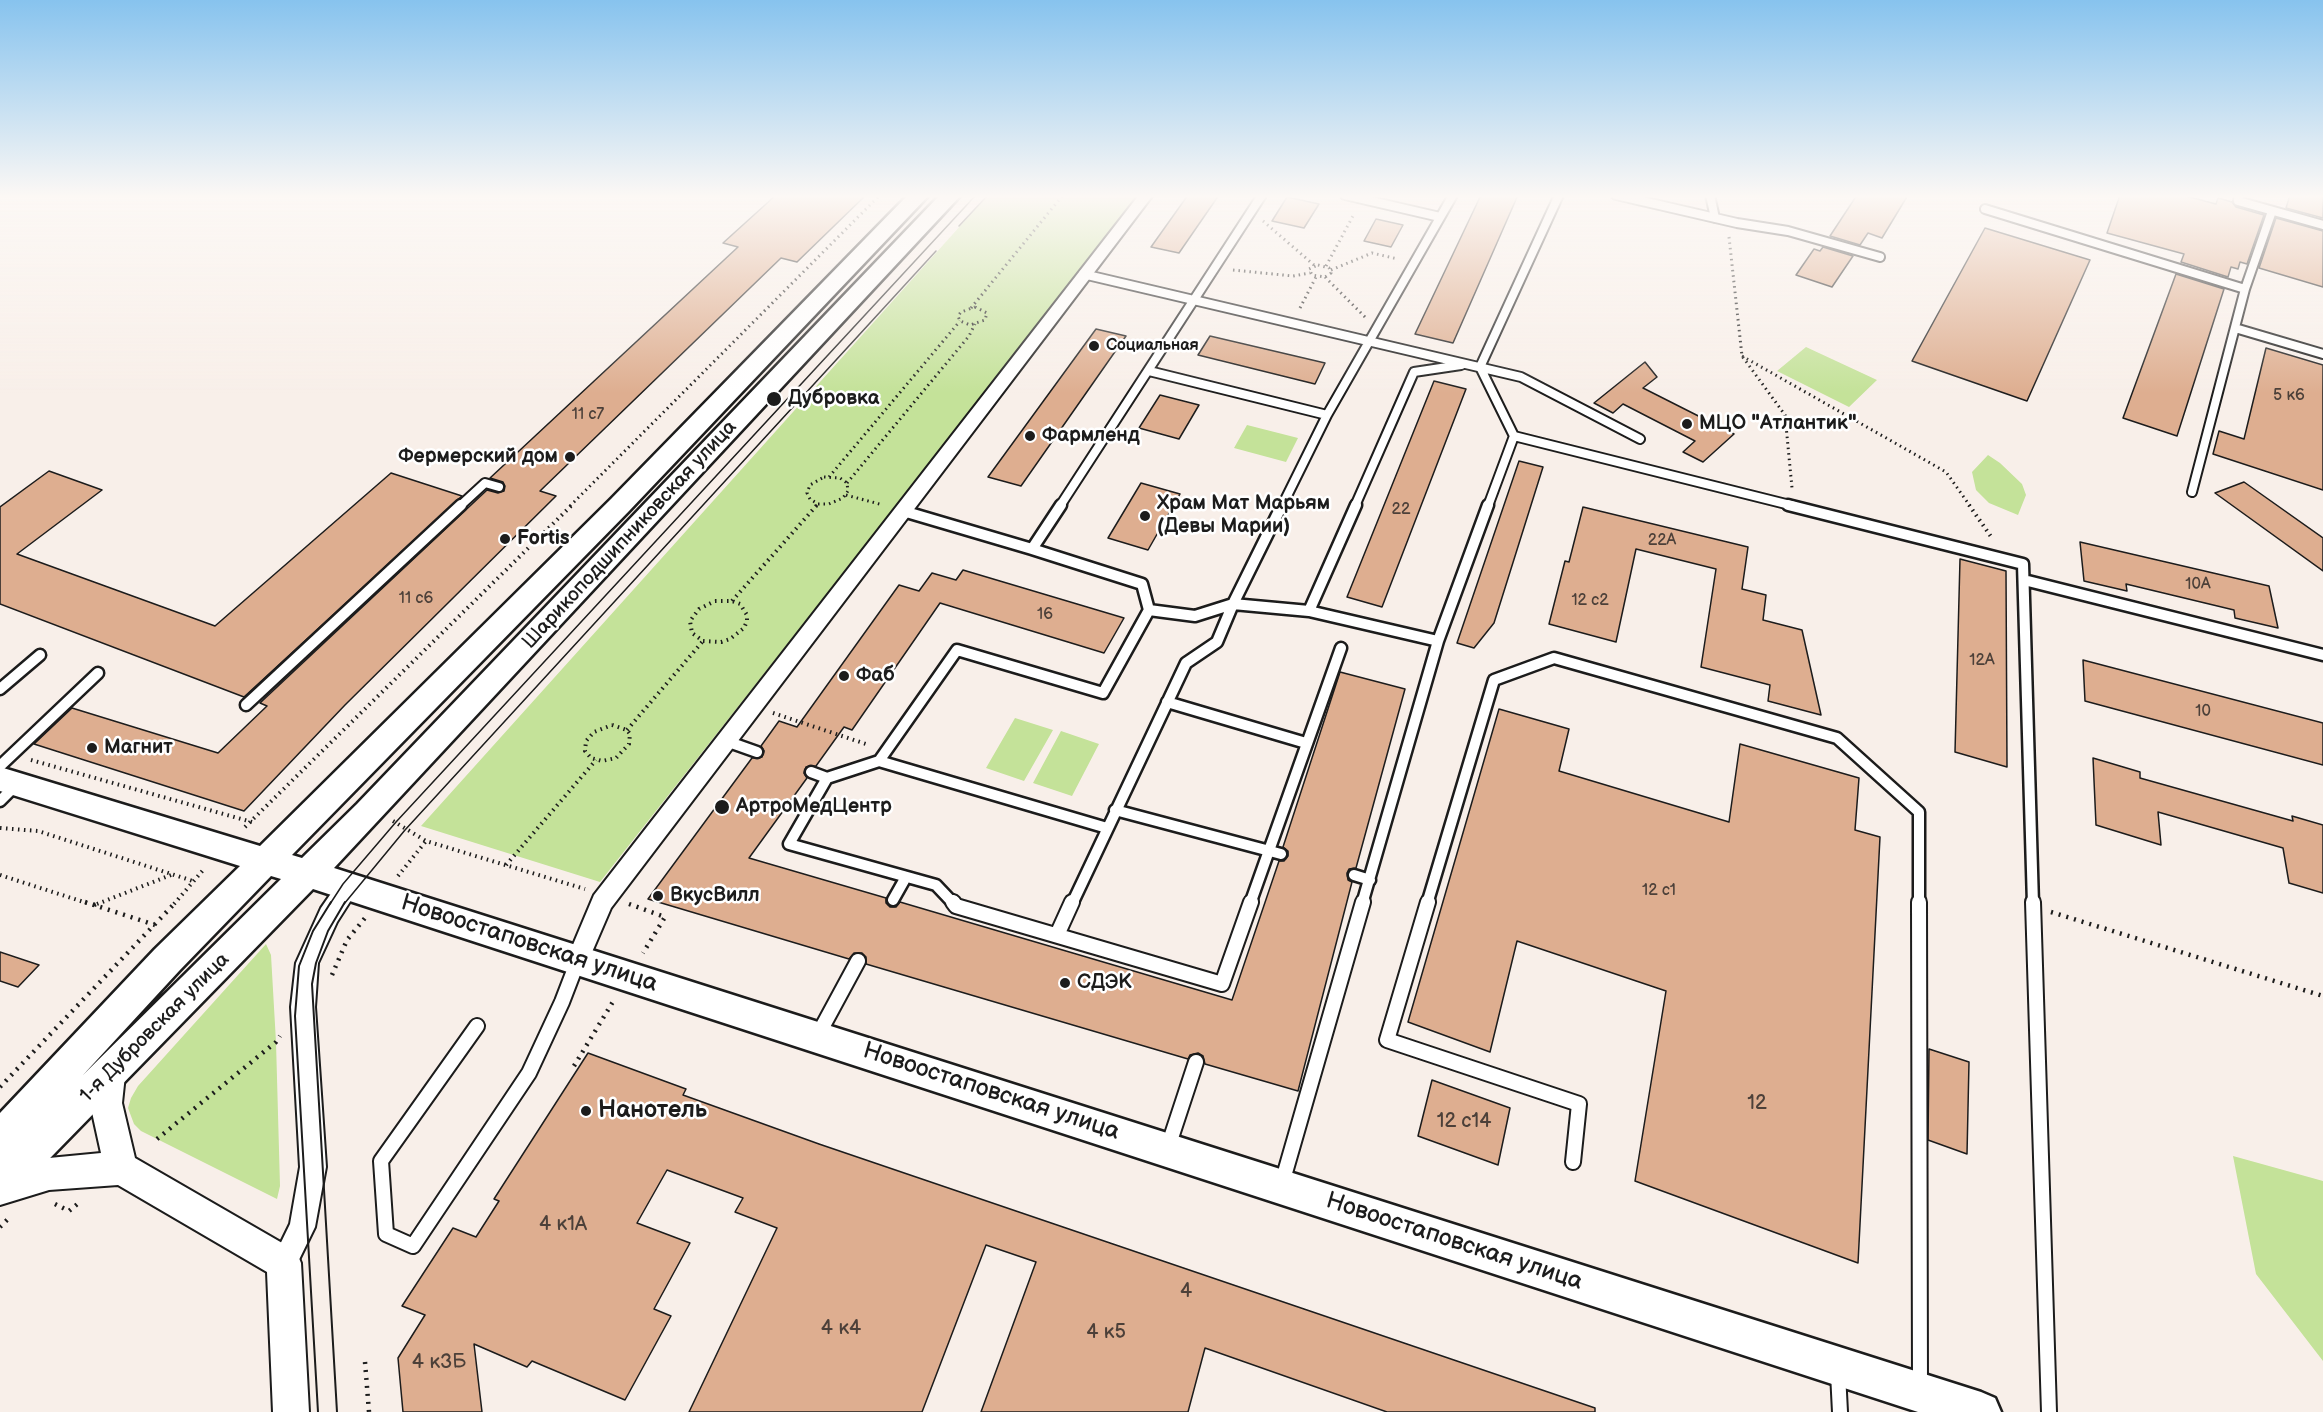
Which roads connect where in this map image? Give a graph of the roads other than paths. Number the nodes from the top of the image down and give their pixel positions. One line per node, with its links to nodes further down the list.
1 (855, 261): 50 (main road, Шарикоподшипниковская улица)
2 (889, 261): 51 (main road, Шарикоподшипниковская улица)
3 (1093, 261): 9 (street)
4 (1219, 261): 11 (lane)
5 (1415, 261): 13 (lane)
6 (1529, 261): 16 (lane)
7 (2154, 261): 10 (lane)
8 (2255, 261): 10 (lane)
9 (1083, 274): 11 (lane); 25 (street)
10 (2245, 289): 12 (lane)
11 (1193, 300): 13 (lane); 17 (lane)
12 (2235, 328): 14 (lane); 22 (lane)
13 (1369, 341): 15 (lane); 18 (lane)
14 (2323, 354)
15 (1469, 364): 16 (lane); 30 (lane)
16 (1480, 367): 19 (lane); 20 (lane)
17 (1149, 371): 18 (lane); 26 (lane)
18 (1327, 415): 28 (lane)
19 (1514, 436): 27 (lane); 31 (lane)
20 (1640, 439)
21 (499, 487): 23 (lane)
22 (2192, 492)
23 (473, 494): 24 (lane); 38 (lane)
24 (487, 499)
25 (903, 511): 26 (lane); 39 (street)
26 (1032, 549): 29 (lane)
27 (2024, 580): 34 (lane); 77 (lane)
28 (1233, 604): 29 (lane); 30 (lane); 37 (lane)
29 (1149, 610): 42 (lane)
30 (1309, 611): 31 (lane)
31 (1438, 641): 54 (lane)
32 (1341, 648): 40 (lane)
33 (40, 655): 36 (lane)
34 (2323, 656)
35 (98, 673): 44 (lane)
36 (0, 689)
37 (1167, 702): 40 (lane); 46 (lane)
38 (246, 705)
39 (726, 741): 41 (lane); 58 (street)
40 (1306, 743): 48 (lane)
41 (757, 752)
42 (879, 761): 45 (lane); 47 (lane)
43 (812, 772): 45 (lane)
44 (6, 777): 50 (main road, Новоостаповская улица)
45 (827, 778): 53 (lane)
46 (1115, 810): 47 (lane); 48 (lane)
47 (1107, 828): 57 (lane)
48 (1268, 851): 49 (lane); 57 (lane)
49 (1281, 854)
50 (267, 860): 51 (main road, Новоостаповская улица); 64 (main road, 1-я Дубровская улица)
51 (308, 873): 55 (main road, Новоостаповская улица); 63 (main road, 1-я Дубровская улица)
52 (1354, 875): 54 (lane)
53 (906, 877): 56 (lane); 57 (lane)
54 (1370, 879): 69 (lane)
55 (349, 886): 58 (main road, Новоостаповская улица); 71 (street)
56 (893, 900)
57 (1057, 935)
58 (578, 959): 60 (lane); 61 (main road, Новоостаповская улица)
59 (858, 962): 61 (lane)
60 (477, 1026)
61 (817, 1036): 65 (main road, Новоостаповская улица)
62 (1196, 1062): 65 (lane)
63 (109, 1075): 67 (street); 68 (main road, 1-я Дубровская улица)
64 (0, 1139)
65 (1168, 1149): 69 (main road, Новоостаповская улица)
66 (1573, 1162): 73 (lane)
67 (121, 1168): 70 (street); 71 (street)
68 (0, 1183)
69 (1281, 1186): 72 (main road, Новоостаповская улица)
70 (0, 1188)
71 (284, 1263): 74 (street)
72 (1838, 1367): 73 (main road, Новоостаповская улица); 75 (lane)
73 (1920, 1393): 76 (main road, Новоостаповская улица)
74 (291, 1412)
75 (1840, 1412)
76 (1981, 1412)
77 (2049, 1412)

